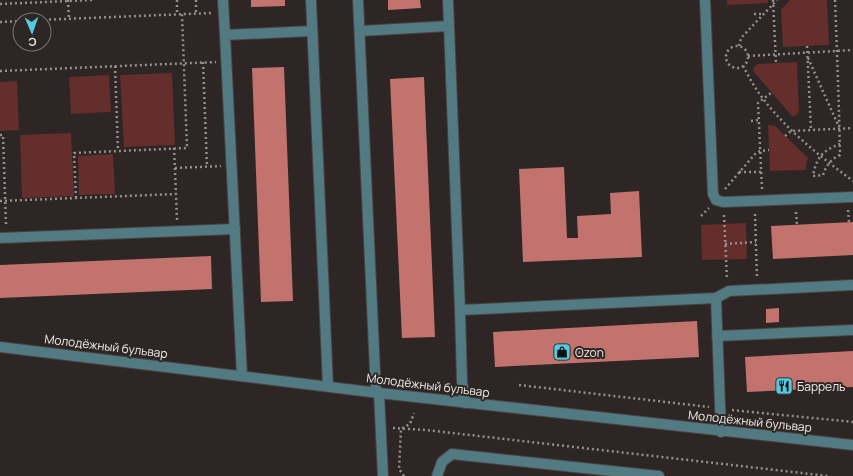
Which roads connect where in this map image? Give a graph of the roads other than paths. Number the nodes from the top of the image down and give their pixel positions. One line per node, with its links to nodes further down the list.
1 (223, 0): 9 (street)
2 (311, 0): 8 (street)
3 (358, 0): 7 (street)
4 (448, 0): 6 (street)
5 (705, 0): 10 (street)
6 (449, 26): 7 (street); 15 (street)
7 (360, 30): 21 (street)
8 (312, 31): 9 (street); 20 (street)
9 (225, 35): 11 (street)
10 (853, 197)
11 (235, 229): 12 (street); 19 (street)
12 (3, 238)
13 (853, 285): 14 (street)
14 (716, 298): 15 (street); 17 (street)
15 (460, 310): 22 (street)
16 (853, 330): 17 (street)
17 (717, 336): 23 (street)
18 (0, 347): 19 (street, Молодёжный бульвар)
19 (242, 376): 20 (street, Молодёжный бульвар)
20 (328, 386): 21 (street, Молодёжный бульвар)
21 (377, 393): 22 (street, Молодёжный бульвар); 25 (street)
22 (464, 403): 23 (street, Молодёжный бульвар)
23 (721, 432): 24 (street, Молодёжный бульвар)
24 (853, 445)
25 (383, 476)
26 (437, 476): 27 (street)
27 (659, 476)

